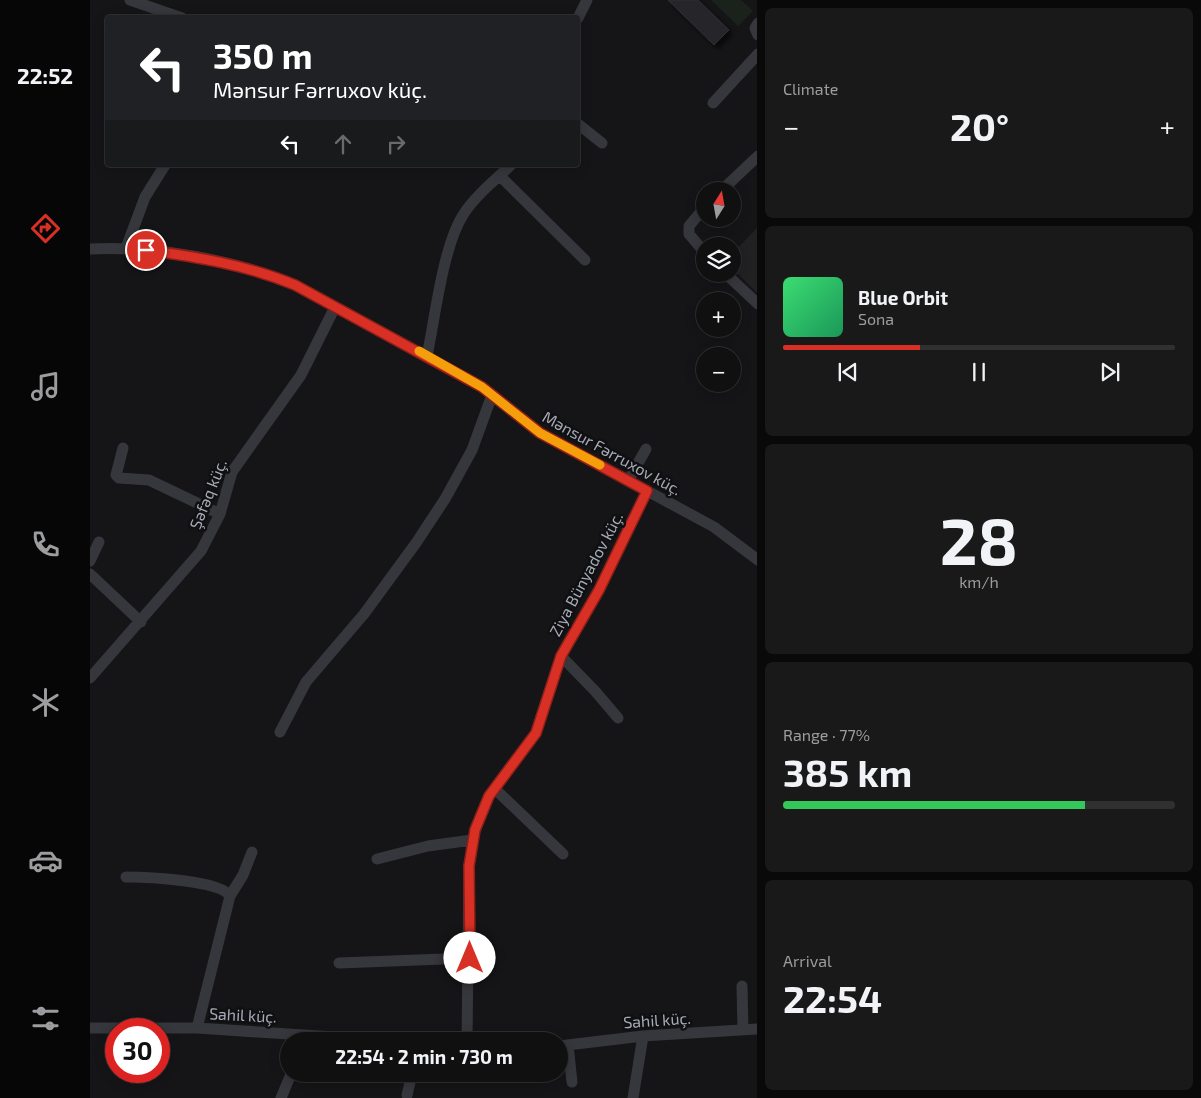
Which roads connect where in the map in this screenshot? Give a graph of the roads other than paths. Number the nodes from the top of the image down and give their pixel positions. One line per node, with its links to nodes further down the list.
1 (130, 0): 3 (street)
2 (587, 0): 4 (street)
3 (173, 15)
4 (580, 15)
5 (757, 23): 6 (street)
6 (757, 34)
7 (757, 54): 8 (street)
8 (713, 103)
9 (580, 126): 10 (street)
10 (602, 143)
11 (757, 156): 15 (street)
12 (164, 167): 18 (street)
13 (509, 167): 14 (street)
14 (500, 176): 20 (street); 24 (street)
15 (730, 182)
16 (696, 217): 17 (street)
17 (696, 242)
18 (126, 248): 19 (street, Mənsur Fərruxov küç.); 23 (street, Mənsur Fərruxov küç.)
19 (90, 250)
20 (585, 260)
21 (734, 282): 22 (street)
22 (757, 304)
23 (335, 307): 24 (street, Mənsur Fərruxov küç.); 30 (street, Şəfəq küç.)
24 (428, 356): 25 (street, Mənsur Fərruxov küç.)
25 (492, 396): 28 (street, Mənsur Fərruxov küç.); 39 (street)
26 (123, 448): 30 (street)
27 (646, 449): 28 (street)
28 (628, 480): 29 (street, Mənsur Fərruxov küç.)
29 (647, 491): 32 (street, Mənsur Fərruxov küç.); 36 (street, Ziya Bünyadov küç.)
30 (220, 514): 35 (street, Şəfəq küç.)
31 (99, 542): 33 (street)
32 (757, 560)
33 (90, 561)
34 (90, 574): 35 (street)
35 (141, 622): 37 (street, Şəfəq küç.)
36 (561, 656): 38 (street); 40 (street, Ziya Bünyadov küç.)
37 (90, 678)
38 (618, 718)
39 (280, 732)
40 (495, 789): 41 (street, Ziya Bünyadov küç.); 43 (street)
41 (472, 840): 44 (street); 47 (street, Ziya Bünyadov küç.)
42 (252, 852): 46 (street)
43 (563, 854)
44 (377, 859)
45 (126, 877): 46 (street)
46 (230, 896): 51 (street)
47 (470, 958): 48 (street); 54 (street, Ziya Bünyadov küç.)
48 (339, 962)
49 (742, 986): 52 (street)
50 (90, 1028): 51 (street, Sahil küç.)
51 (197, 1028): 55 (street, Sahil küç.)
52 (743, 1030): 53 (street, Sahil küç.); 56 (street, Sahil küç.)
53 (757, 1030)
54 (468, 1032)
55 (280, 1036)
56 (643, 1036): 57 (street, Sahil küç.); 64 (street)
57 (568, 1044)
58 (568, 1066): 61 (street)
59 (288, 1082): 63 (street)
60 (410, 1082): 62 (street)
61 (572, 1082)
62 (407, 1095)
63 (281, 1098)
64 (633, 1098)

